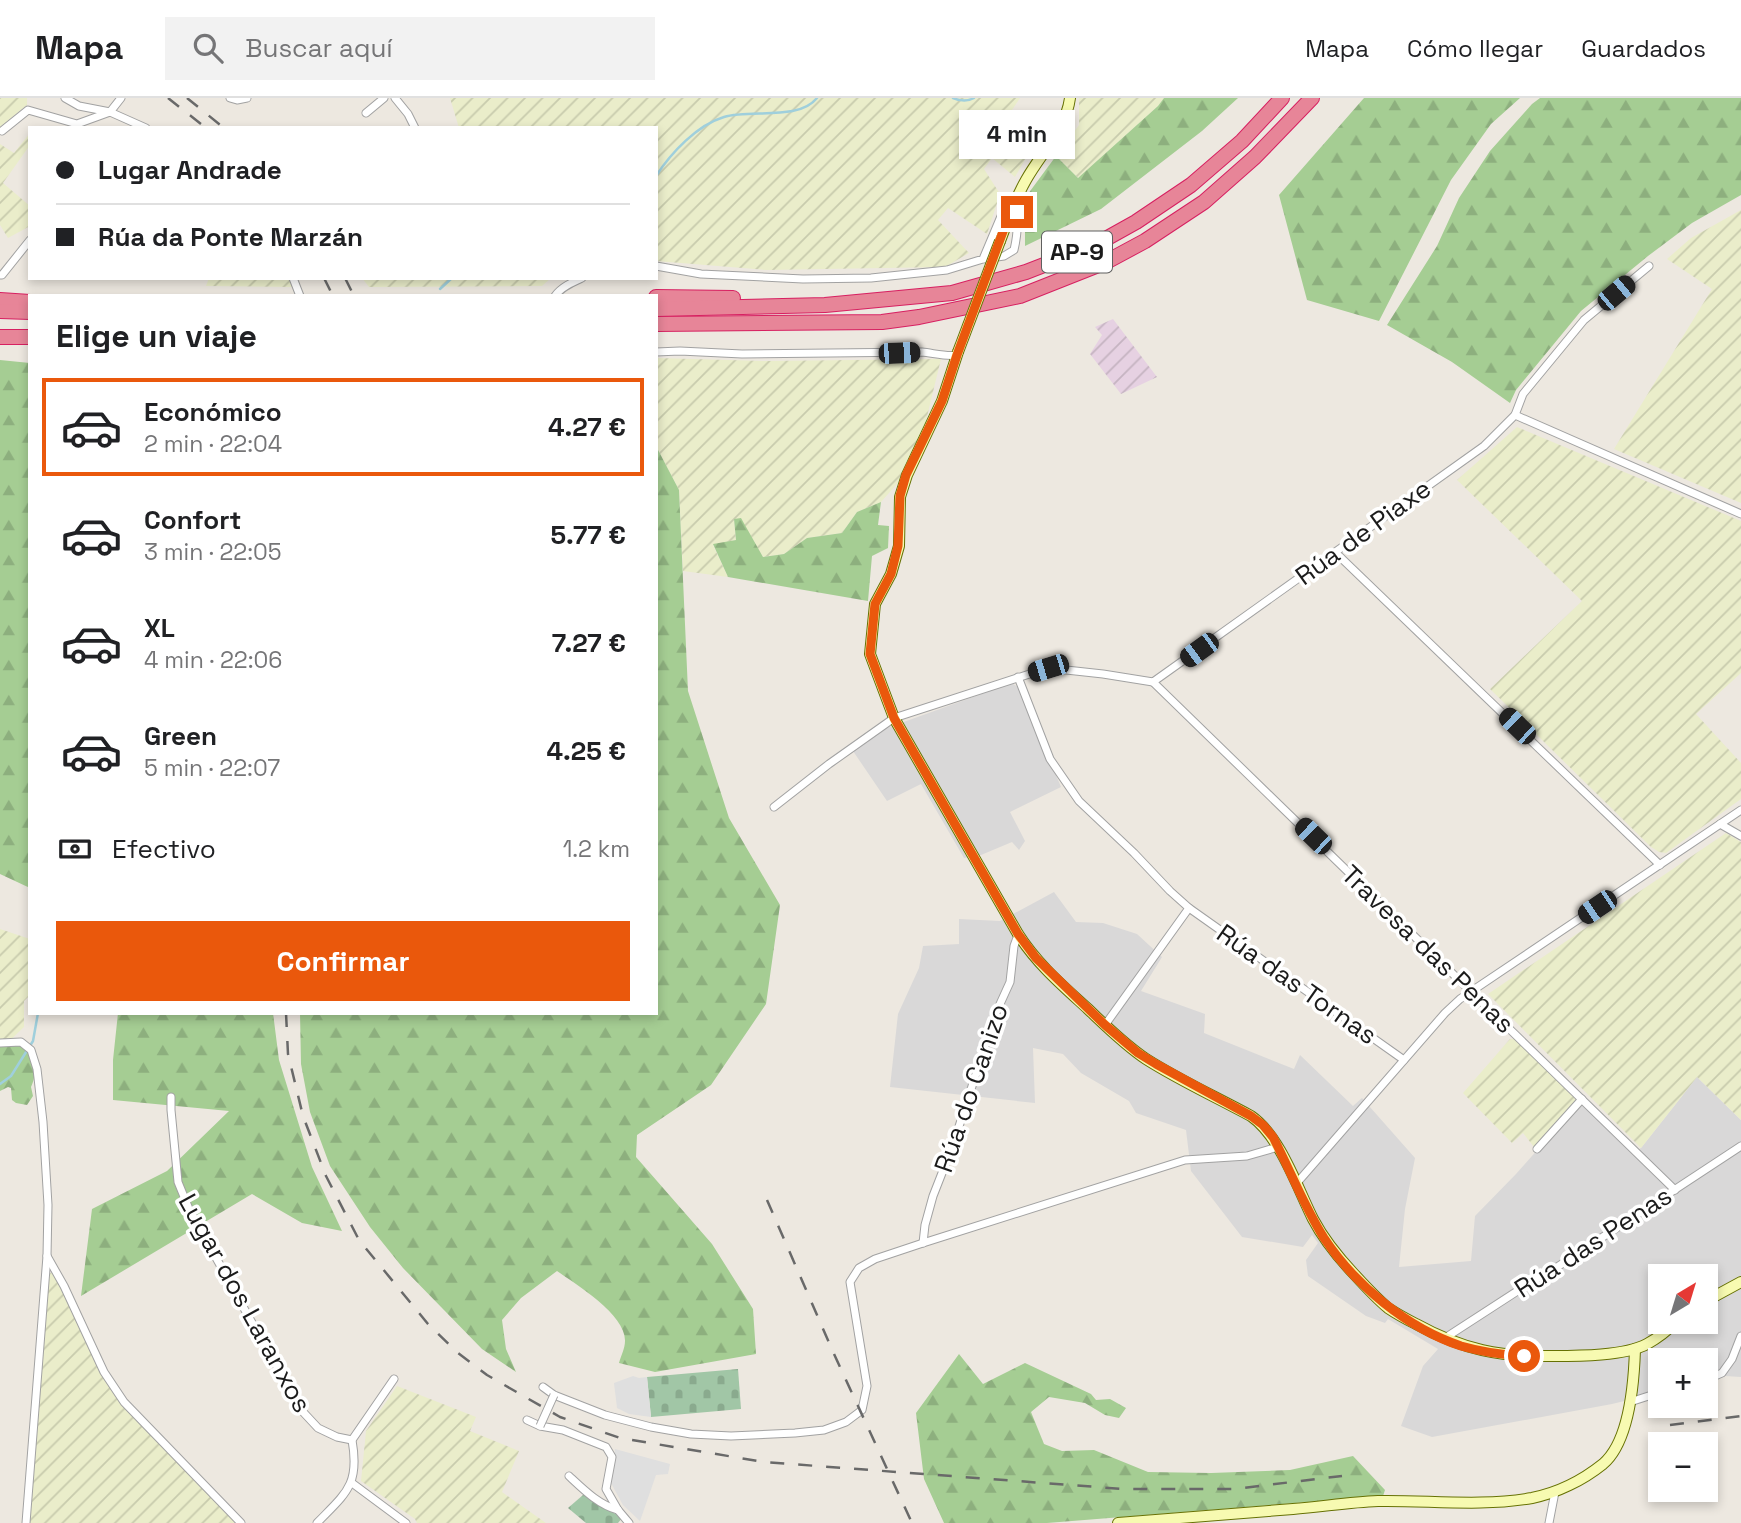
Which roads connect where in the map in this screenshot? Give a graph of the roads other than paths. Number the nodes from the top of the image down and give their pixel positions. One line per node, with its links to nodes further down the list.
1 (65, 98): 10 (street)
2 (230, 98): 3 (street)
3 (247, 98)
4 (384, 98): 12 (street)
5 (1282, 98): 28 (highway, AP-9)
6 (1312, 98): 32 (highway, AP-9)
7 (1070, 99): 17 (street)
8 (120, 100): 11 (street)
9 (399, 100): 15 (street)
10 (79, 106): 11 (street); 13 (street)
11 (110, 113): 13 (street); 14 (street)
12 (366, 113)
13 (77, 126): 16 (street)
14 (141, 126)
15 (414, 126)
16 (2, 131)
17 (1014, 202): 19 (street); 19 (street); 38 (street, bridge)
18 (28, 242): 22 (street)
19 (983, 259): 20 (street)
20 (658, 266)
21 (1649, 266): 39 (street, Rúa de Piaxe)
22 (1, 275)
23 (577, 280): 24 (street)
24 (556, 294)
25 (658, 297): 28 (highway)
26 (0, 300): 27 (highway)
27 (28, 302)
28 (825, 304): 29 (highway, AP-9)
29 (658, 309)
30 (0, 311): 31 (highway)
31 (28, 312)
32 (658, 324)
33 (0, 328): 34 (highway)
34 (28, 328)
35 (0, 337): 36 (highway)
36 (28, 337)
37 (658, 352): 38 (street)
38 (958, 354): 44 (street)
39 (1515, 415): 40 (street); 41 (street, Rúa de Piaxe)
40 (1741, 514)
41 (1336, 552): 43 (street, Rúa de Piaxe); 49 (street)
42 (1018, 677): 43 (street); 44 (street); 50 (street, Rúa das Tornas)
43 (1153, 682): 52 (street, Travesa das Penas)
44 (894, 718): 45 (street); 51 (street)
45 (774, 807)
46 (1741, 810): 47 (street)
47 (1720, 824): 48 (street); 49 (street)
48 (1741, 835)
49 (1660, 865): 52 (street)
50 (1189, 908): 53 (street, Rúa das Tornas); 55 (street, Rúa das Tornas)
51 (1018, 934): 53 (street); 63 (street, Rúa do Canizo)
52 (1472, 991): 55 (street); 57 (street, Travesa das Penas)
53 (1105, 1025): 59 (street)
54 (0, 1043): 64 (street)
55 (1404, 1060): 61 (street)
56 (171, 1097): 79 (street, Lugar dos Laranxos)
57 (1582, 1098): 60 (street); 62 (street, Travesa das Penas)
58 (1741, 1146): 62 (street, Rúa das Penas)
59 (1278, 1147): 61 (street); 63 (street)
60 (1537, 1149)
61 (1296, 1184): 69 (street)
62 (1675, 1190): 69 (street, Rúa das Penas)
63 (923, 1243): 74 (street)
64 (47, 1256): 84 (street); 85 (street)
65 (1741, 1282): 66 (street)
66 (1718, 1294)
67 (1660, 1334): 70 (street)
68 (1741, 1335): 71 (street)
69 (1444, 1338): 70 (street)
70 (1635, 1349): 76 (street)
71 (1718, 1375)
72 (394, 1379): 79 (street)
73 (543, 1387): 74 (street)
74 (554, 1395): 78 (street, bridge)
75 (1648, 1396): 76 (street)
76 (1630, 1402): 82 (street)
77 (527, 1420): 78 (street)
78 (540, 1426): 83 (street)
79 (352, 1440): 81 (street)
80 (569, 1476): 83 (street)
81 (352, 1483): 86 (street); 87 (street)
82 (1555, 1492): 89 (street); 90 (street)
83 (618, 1510): 88 (street)
84 (26, 1523)
85 (241, 1523)
86 (317, 1523)
87 (406, 1523)
88 (629, 1523)
89 (1118, 1523)
90 (1549, 1523)

